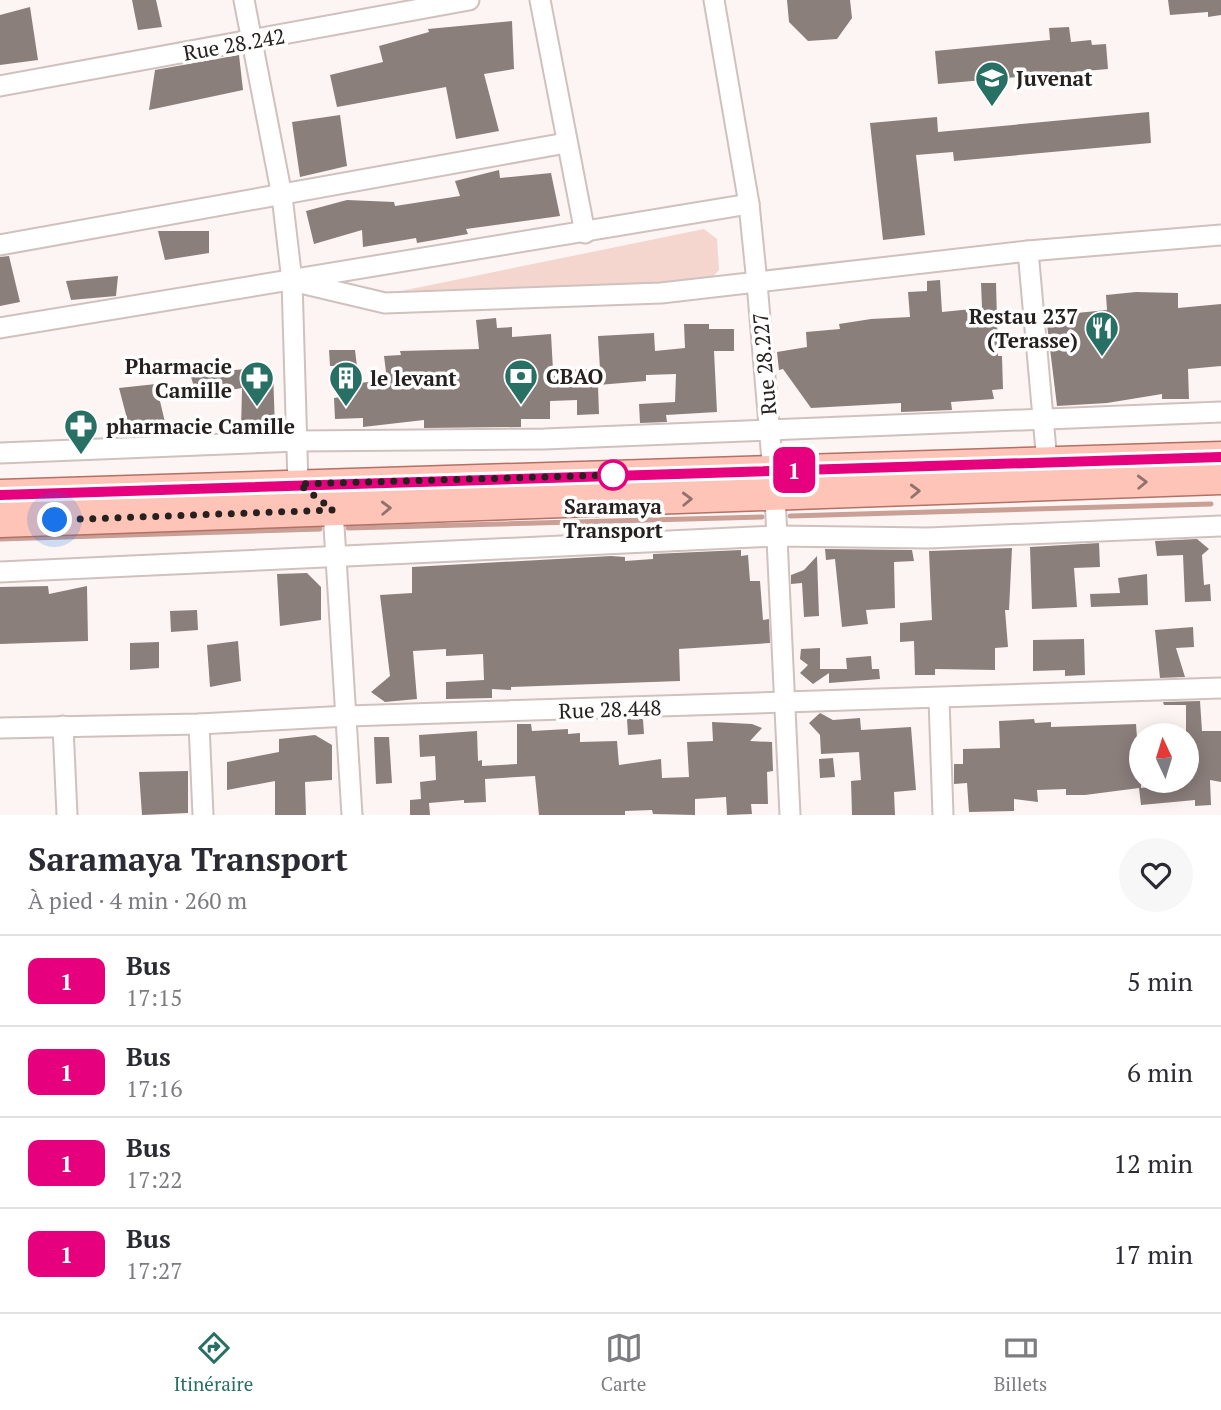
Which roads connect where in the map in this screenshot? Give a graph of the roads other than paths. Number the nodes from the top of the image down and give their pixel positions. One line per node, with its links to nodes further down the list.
1 (244, 0): 5 (street)
2 (469, 0): 5 (street, Rue 28.242)
3 (540, 0): 7 (street)
4 (714, 0): 9 (street, Rue 28.227)
5 (251, 41): 6 (street, Rue 28.242); 8 (street)
6 (0, 86)
7 (566, 143): 8 (street); 10 (street)
8 (282, 196): 12 (street); 14 (street)
9 (749, 204): 10 (street); 15 (street, Rue 28.227)
10 (585, 233): 14 (street)
11 (1221, 235): 13 (street)
12 (0, 245)
13 (1028, 251): 15 (street); 18 (street)
14 (292, 281): 15 (street); 16 (street); 20 (street)
15 (757, 283): 19 (street, Rue 28.227)
16 (0, 328)
17 (1221, 412): 18 (street)
18 (1044, 417): 19 (street); 23 (street)
19 (770, 430): 20 (street); 25 (street, Rue 28.227)
20 (297, 441): 21 (street); 26 (street)
21 (0, 453)
22 (1221, 457): 23 (main road)
23 (1048, 474): 24 (main road, one-way to 24); 25 (main road)
24 (1221, 479)
25 (774, 483): 26 (main road); 28 (main road, one-way to 25); 31 (street, Rue 28.227)
26 (299, 484): 27 (main road); 28 (street)
27 (0, 495)
28 (333, 510): 29 (main road); 32 (street)
29 (0, 522)
30 (1221, 526): 31 (street)
31 (777, 536): 32 (street); 36 (street, Rue 28.227)
32 (336, 556): 33 (street); 37 (street)
33 (0, 572)
34 (1221, 688): 35 (street, Rue 28.448)
35 (939, 699): 36 (street, Rue 28.448); 45 (street)
36 (785, 704): 37 (street, Rue 28.448); 44 (street, Rue 28.227)
37 (348, 716): 38 (street, Rue 28.448); 43 (street)
38 (199, 724): 39 (street, Rue 28.448); 42 (street)
39 (63, 726): 40 (street, Rue 28.448); 41 (street)
40 (0, 728)
41 (67, 815)
42 (203, 815)
43 (352, 815)
44 (790, 815)
45 (943, 815)

